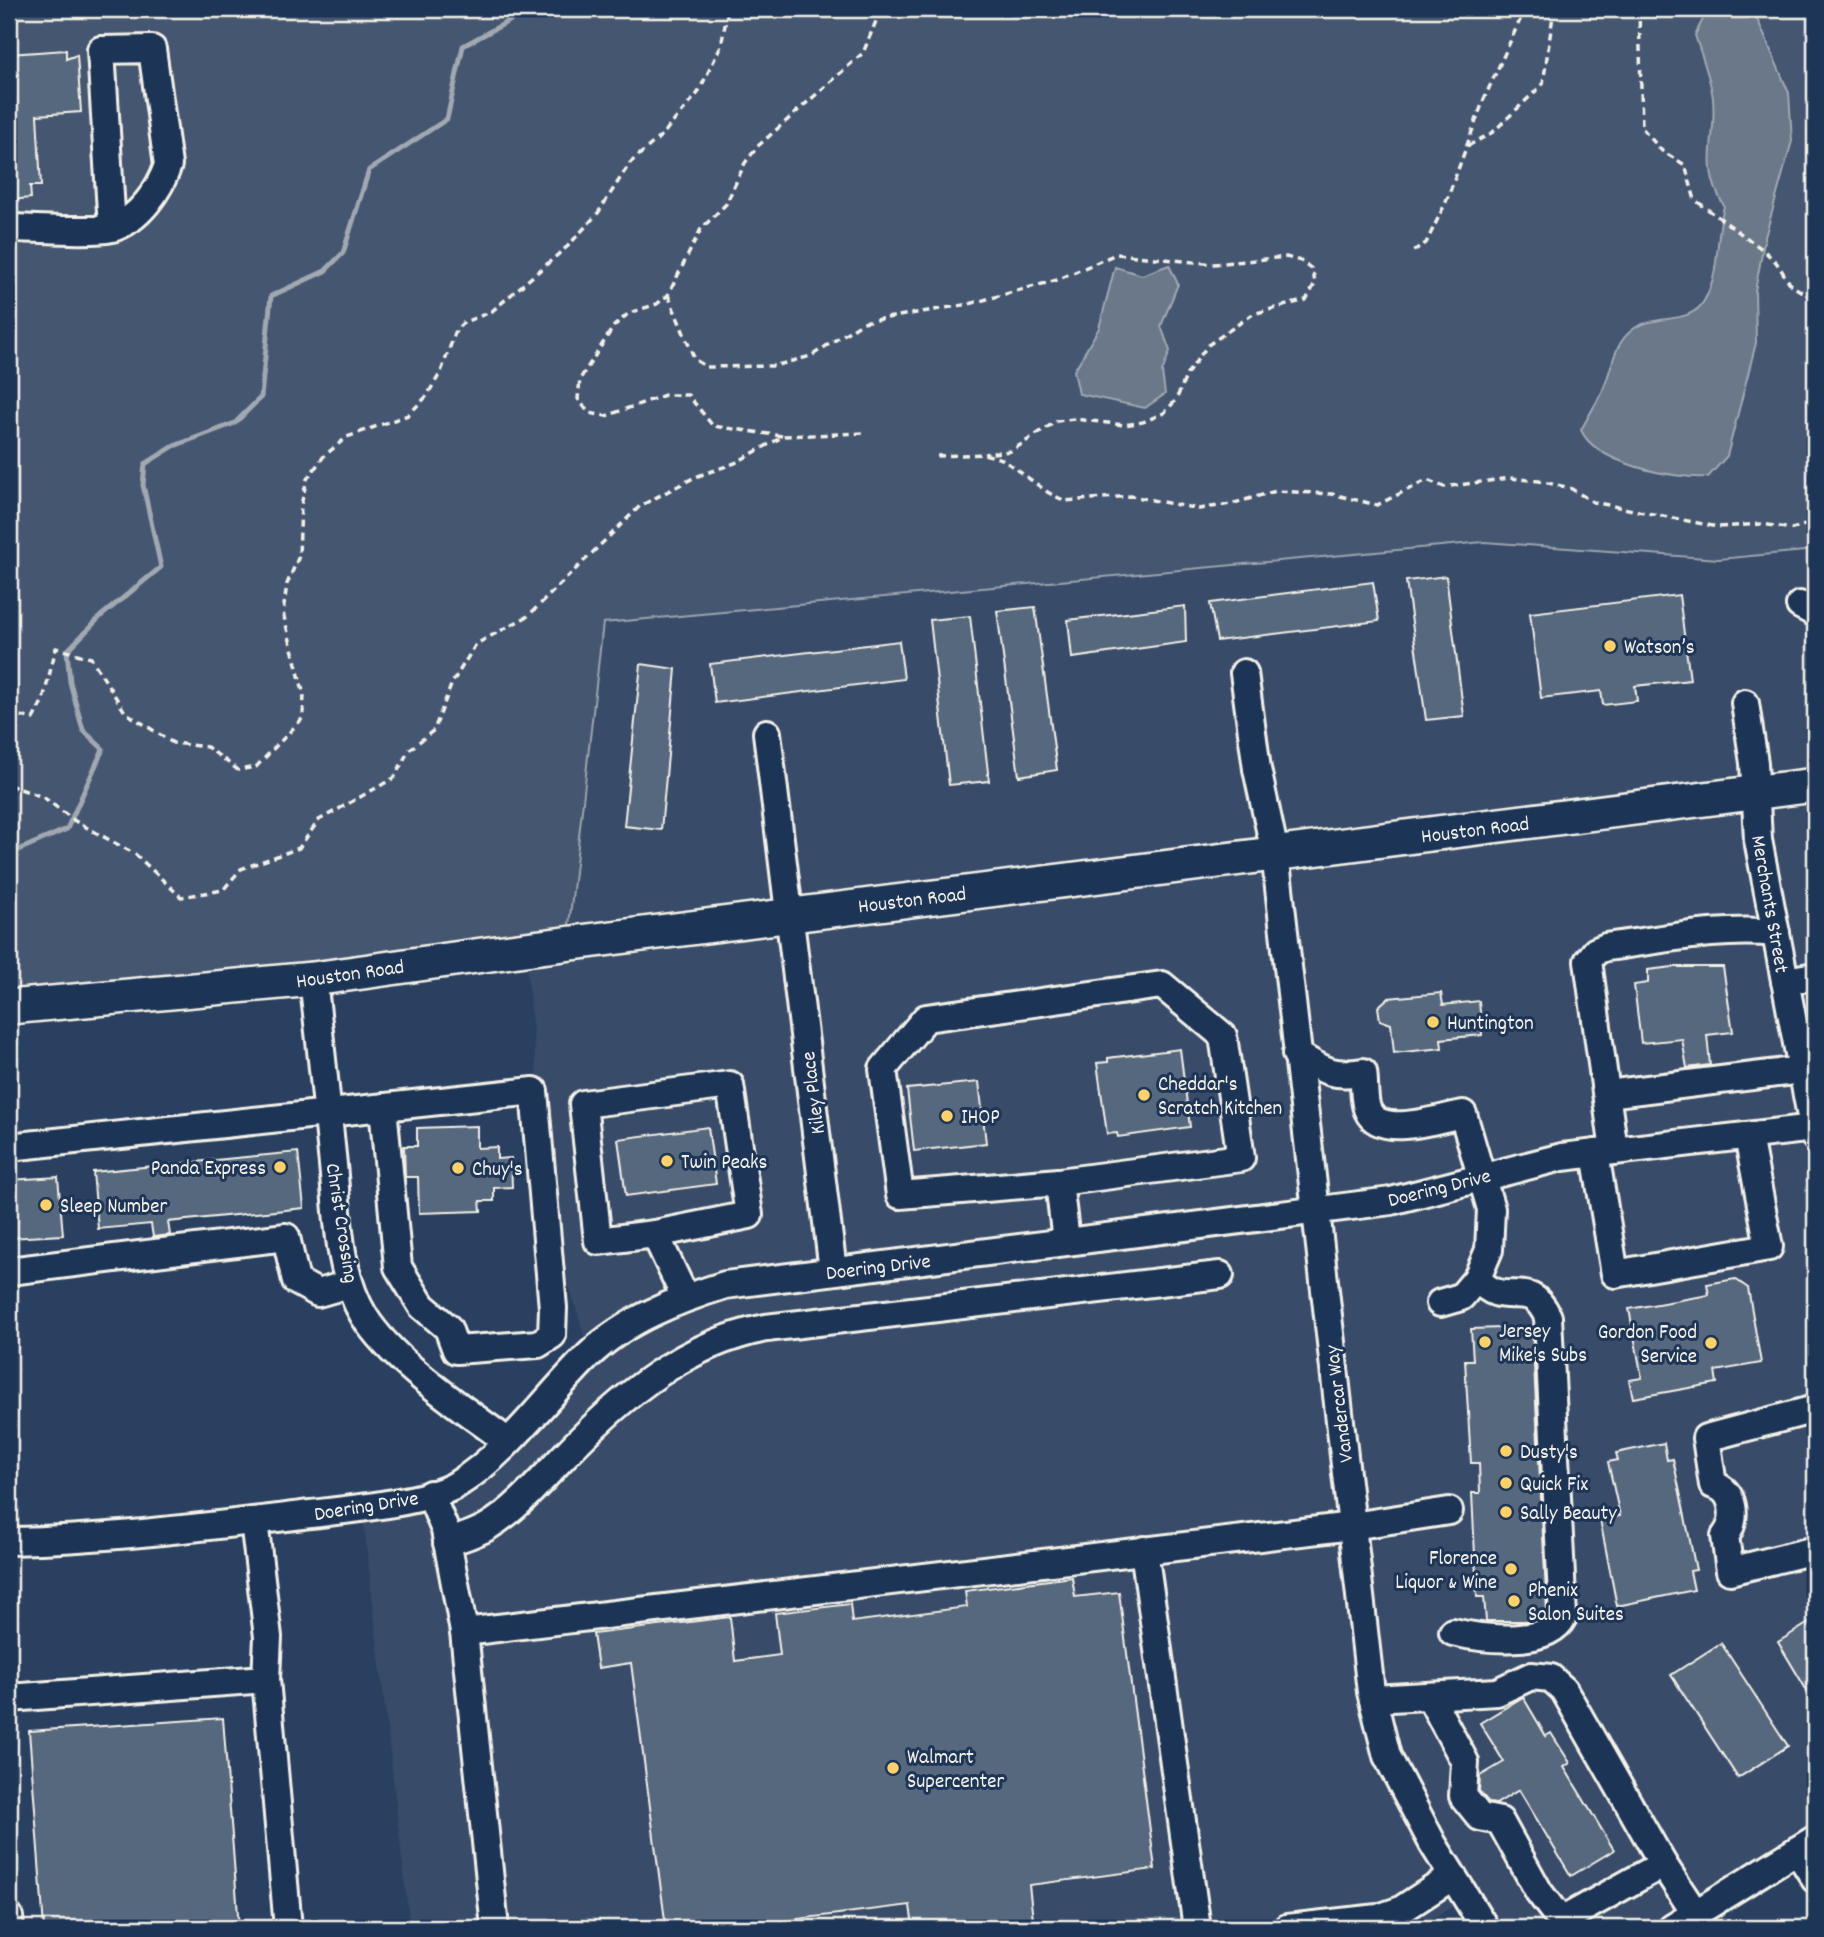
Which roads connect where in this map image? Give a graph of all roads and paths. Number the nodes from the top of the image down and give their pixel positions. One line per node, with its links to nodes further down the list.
1 (728, 9): 19 (path)
2 (881, 9): 10 (path)
3 (1525, 9): 6 (path)
4 (1554, 9): 6 (path)
5 (1639, 9): 11 (path)
6 (1466, 147): 9 (path)
7 (9, 228): 8 (street)
8 (112, 228): 8 (street)
9 (1413, 251)
10 (668, 295): 13 (path); 14 (path)
11 (1815, 300)
12 (866, 433): 13 (path)
13 (784, 436): 21 (path)
14 (984, 454): 15 (path); 16 (path)
15 (937, 456)
16 (1815, 522)
17 (1244, 673): 24 (street, Vandercar Way)
18 (1745, 704): 23 (street, Merchants Street)
19 (9, 713)
20 (767, 733): 25 (street, Kiley Place)
21 (9, 785)
22 (1815, 785): 23 (main road, Houston Road)
23 (1754, 793): 24 (main road, Houston Road); 26 (street, Merchants Street)
24 (1275, 853): 25 (main road, Houston Road); 31 (street, Vandercar Way)
25 (790, 915): 28 (main road, Houston Road); 48 (street, Kiley Place)
26 (1776, 933): 29 (street, Merchants Street); 34 (street)
27 (1815, 976): 29 (street)
28 (313, 979): 30 (main road, Houston Road); 37 (street, Christ Crossing)
29 (1785, 981): 32 (street, Merchants Street)
30 (9, 1007)
31 (1296, 1054): 33 (street); 35 (street, Vandercar Way)
32 (1802, 1070): 34 (street); 38 (street, Merchants Street)
33 (1339, 1076): 35 (street); 42 (street)
34 (1607, 1094): 41 (street)
35 (1302, 1105): 44 (street, Vandercar Way)
36 (383, 1107): 37 (street); 54 (street); 54 (street)
37 (328, 1112): 40 (street); 51 (street, Christ Crossing)
38 (1814, 1132): 39 (street, Doering Drive)
39 (1748, 1136): 41 (street, Doering Drive); 41 (street)
40 (9, 1147)
41 (1604, 1152): 42 (street, Doering Drive)
42 (1481, 1177): 44 (street, Doering Drive); 50 (street)
43 (1059, 1182): 43 (street); 46 (street)
44 (1316, 1209): 46 (street, Doering Drive); 61 (street, Vandercar Way)
45 (656, 1234): 45 (street); 52 (street)
46 (1066, 1241): 48 (street, Doering Drive)
47 (9, 1271): 51 (street)
48 (833, 1271): 52 (street, Doering Drive)
49 (1220, 1275): 63 (street)
50 (1477, 1279): 53 (street); 67 (street)
51 (349, 1284): 55 (street, Christ Crossing)
52 (685, 1297): 57 (street, Doering Drive)
53 (1440, 1303)
54 (456, 1350): 55 (street)
55 (430, 1381): 57 (street, Christ Crossing)
56 (1815, 1409): 65 (street)
57 (508, 1442): 58 (street, Doering Drive)
58 (430, 1494): 60 (street, Doering Drive); 63 (street)
59 (1449, 1511): 61 (street)
60 (254, 1521): 62 (street, Doering Drive); 68 (street)
61 (1352, 1526): 64 (street); 71 (street, Vandercar Way)
62 (9, 1541)
63 (447, 1543): 66 (street)
64 (1144, 1550): 66 (street); 81 (street)
65 (1815, 1550)
66 (464, 1632): 80 (street)
67 (1454, 1632)
68 (266, 1679): 70 (street); 79 (street)
69 (1430, 1697): 71 (street); 73 (street); 73 (street)
70 (9, 1699)
71 (1373, 1699): 74 (street, Vandercar Way)
72 (1806, 1845): 75 (street); 76 (street)
73 (1662, 1864): 76 (street)
74 (1453, 1876): 82 (street); 83 (street, Vandercar Way)
75 (1815, 1879)
76 (1695, 1913): 84 (street)
77 (9, 1917): 78 (street)
78 (10, 1928)
79 (288, 1928)
80 (495, 1928)
81 (1197, 1928)
82 (1287, 1928)
83 (1486, 1928)
84 (1672, 1928)

